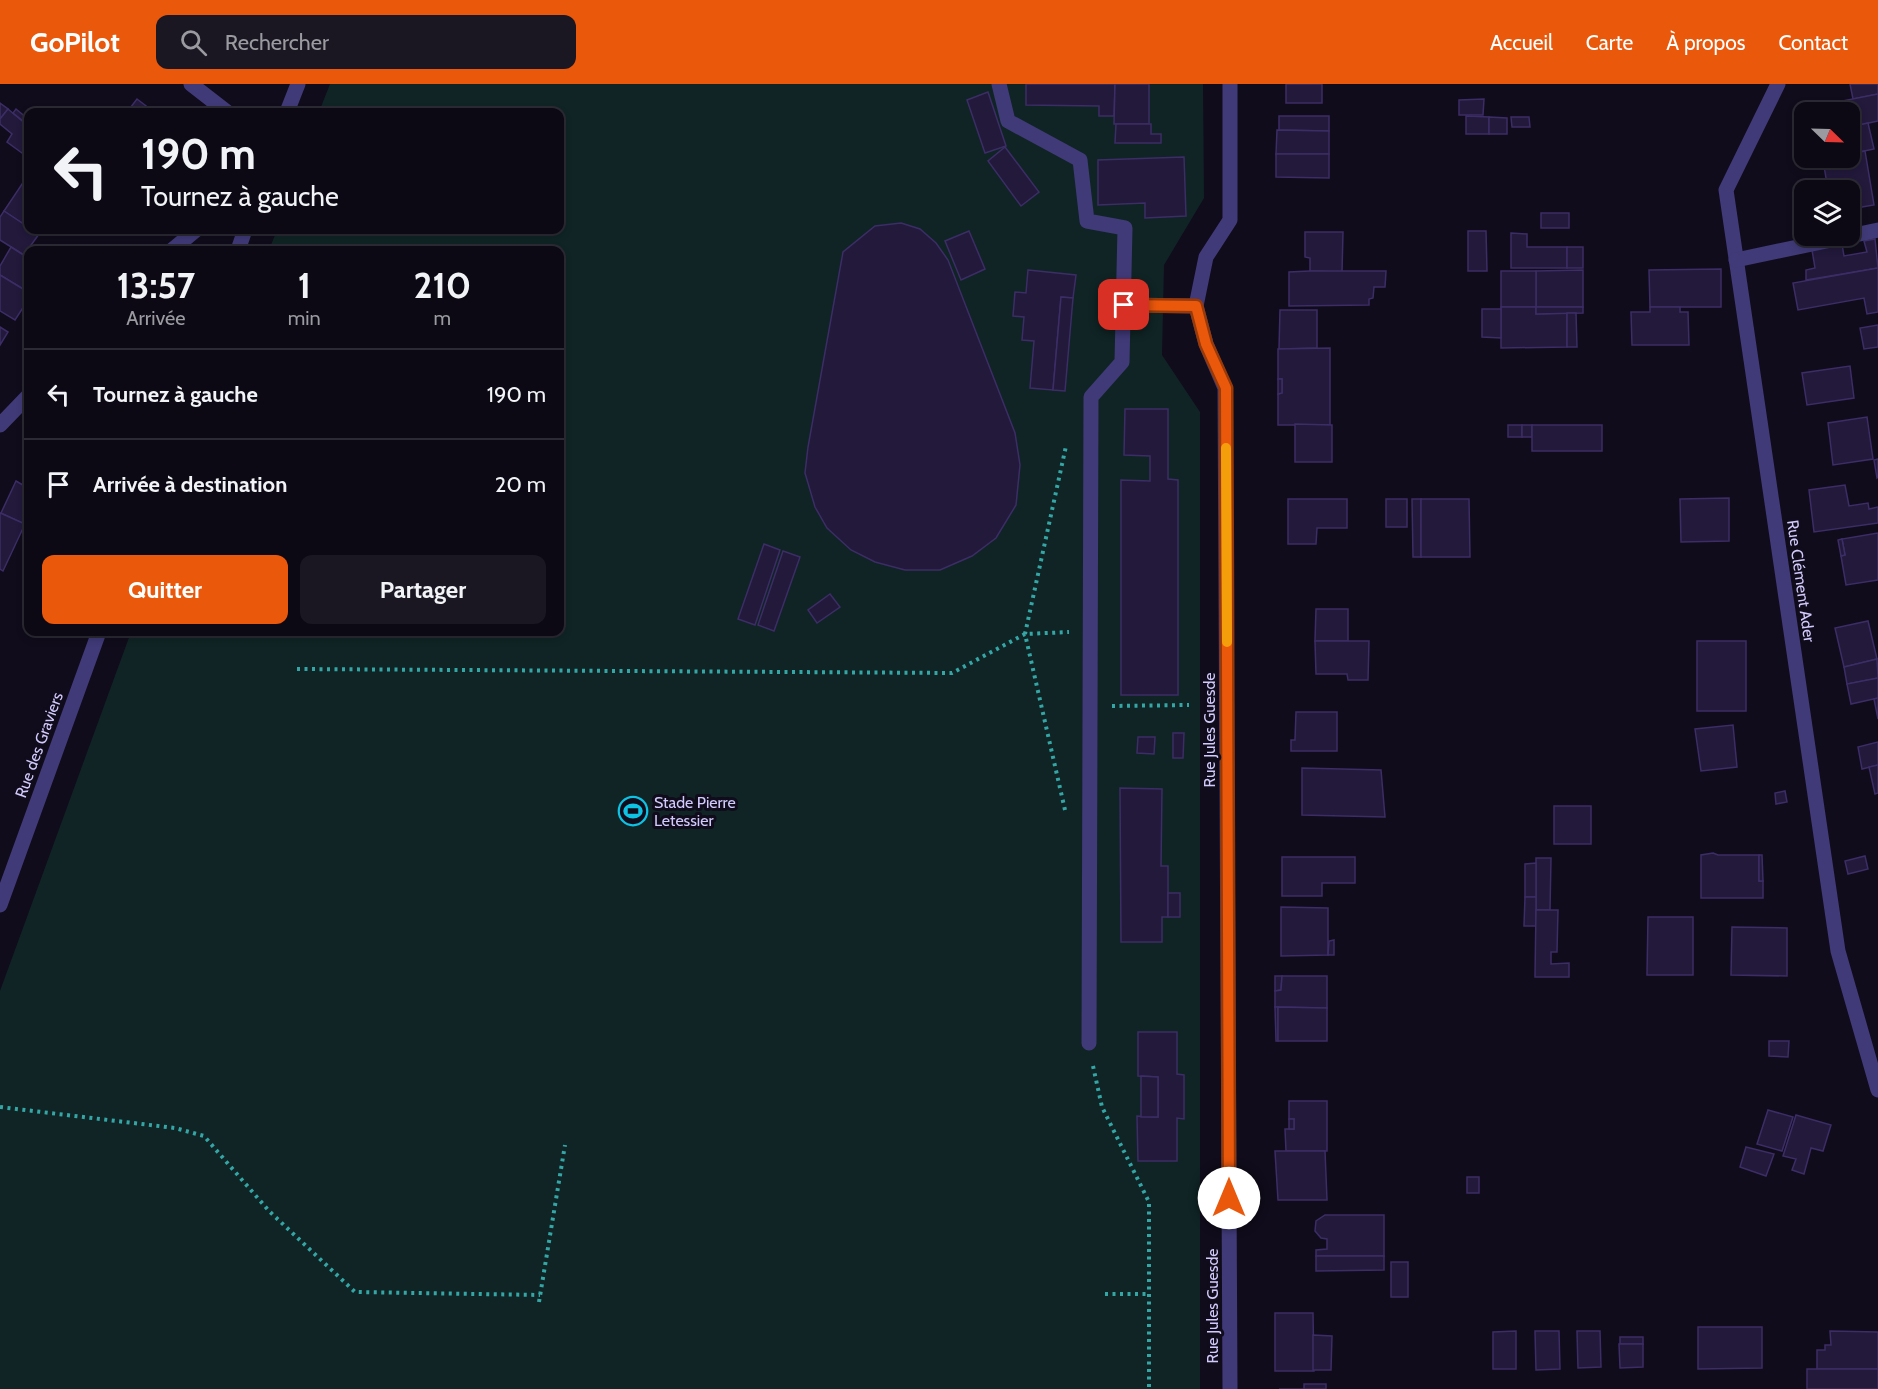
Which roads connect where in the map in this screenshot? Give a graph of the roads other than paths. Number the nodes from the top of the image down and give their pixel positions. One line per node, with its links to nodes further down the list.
1 (191, 84): 6 (street)
2 (298, 84): 7 (street)
3 (999, 84): 12 (street)
4 (1230, 84): 13 (street, Rue Jules Guesde)
5 (1778, 84): 11 (street, Rue Clément Ader)
6 (222, 108)
7 (289, 108)
8 (1878, 230): 11 (street)
9 (191, 234): 10 (street)
10 (177, 246)
11 (1736, 260): 19 (street, Rue Clément Ader)
12 (1124, 305): 13 (street); 18 (street)
13 (1196, 306): 20 (street, Rue Jules Guesde)
14 (24, 400): 15 (street)
15 (0, 425)
16 (98, 636): 17 (street, Rue des Graviers)
17 (0, 904)
18 (1089, 1043)
19 (1878, 1090)
20 (1230, 1389)

